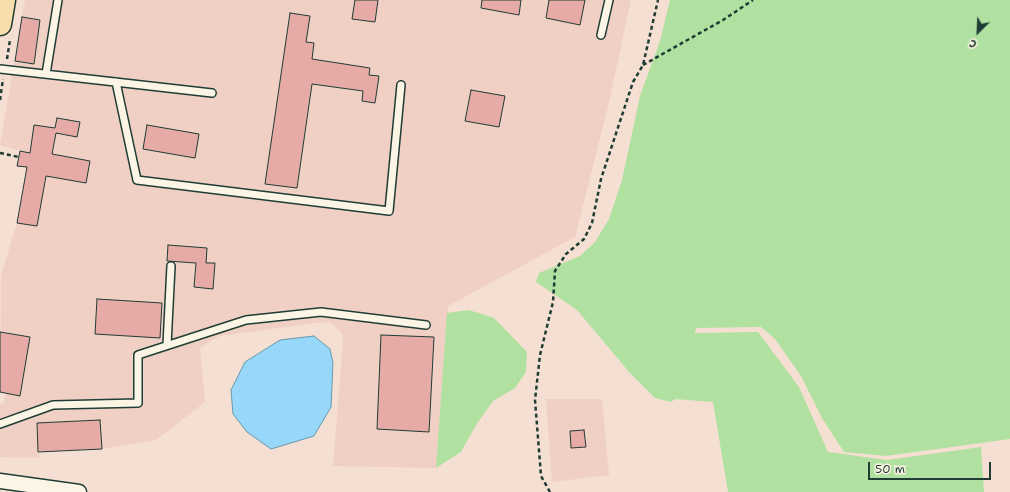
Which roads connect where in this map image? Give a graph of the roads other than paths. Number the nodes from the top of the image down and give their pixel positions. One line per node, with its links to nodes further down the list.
1 (4, 0): 4 (main road)
2 (58, 0): 7 (lane)
3 (609, 0): 5 (lane)
4 (5, 31)
5 (601, 35)
6 (2, 69): 7 (lane)
7 (46, 74): 8 (lane)
8 (116, 82): 9 (lane); 10 (lane)
9 (401, 85)
10 (212, 93)
11 (171, 266): 13 (lane)
12 (426, 325): 13 (lane)
13 (167, 345): 14 (lane)
14 (0, 424)
15 (0, 481): 16 (street)
16 (79, 492)

